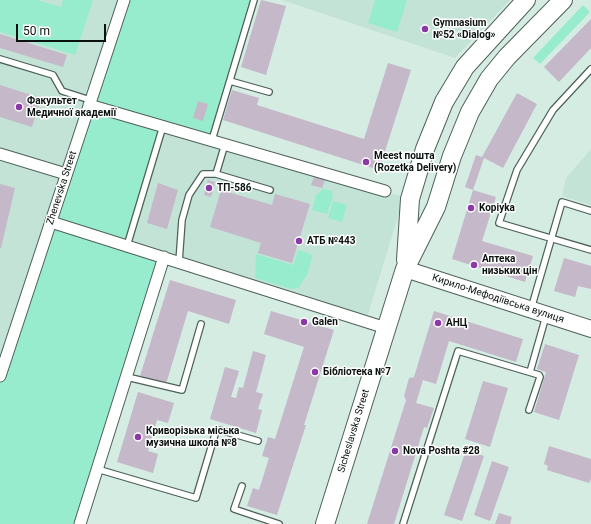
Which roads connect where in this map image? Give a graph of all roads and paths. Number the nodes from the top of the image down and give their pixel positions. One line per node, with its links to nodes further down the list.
1 (124, 0): 9 (street, Zhenevska Street)
2 (254, 0): 7 (lane)
3 (526, 0): 25 (main road)
4 (563, 0): 25 (main road)
5 (0, 58): 9 (lane)
6 (591, 69): 20 (lane)
7 (230, 81): 8 (lane); 11 (lane)
8 (269, 92)
9 (90, 102): 10 (street); 14 (street, Zhenevska Street)
10 (163, 126): 11 (street); 21 (lane)
11 (212, 140): 12 (street)
12 (225, 144): 15 (lane); 17 (street)
13 (0, 154): 14 (street)
14 (66, 174): 19 (street, Zhenevska Street)
15 (216, 174): 16 (lane); 24 (lane)
16 (270, 190)
17 (385, 191)
18 (591, 211): 20 (lane)
19 (51, 222): 21 (street); 32 (street, Zhenevska Street)
20 (552, 238): 22 (lane); 26 (lane)
21 (127, 246): 23 (street)
22 (591, 250)
23 (164, 257): 24 (street); 33 (street)
24 (179, 262): 29 (street)
25 (405, 269): 26 (street, Кирило-Мефодіївська вулиця); 29 (main road, Sicheslavska Street)
26 (531, 309): 27 (street, Кирило-Мефодіївська вулиця)
27 (547, 314): 30 (street, Кирило-Мефодіївська вулиця); 31 (lane)
28 (201, 324): 33 (lane)
29 (386, 328): 40 (main road, Sicheslavska Street)
30 (591, 329)
31 (530, 372): 34 (lane); 41 (lane)
32 (0, 376)
33 (127, 377): 36 (street)
34 (529, 410)
35 (258, 441): 36 (lane)
36 (98, 469): 38 (street)
37 (242, 486): 39 (lane)
38 (80, 524)
39 (279, 524)
40 (325, 524)
41 (404, 524)

